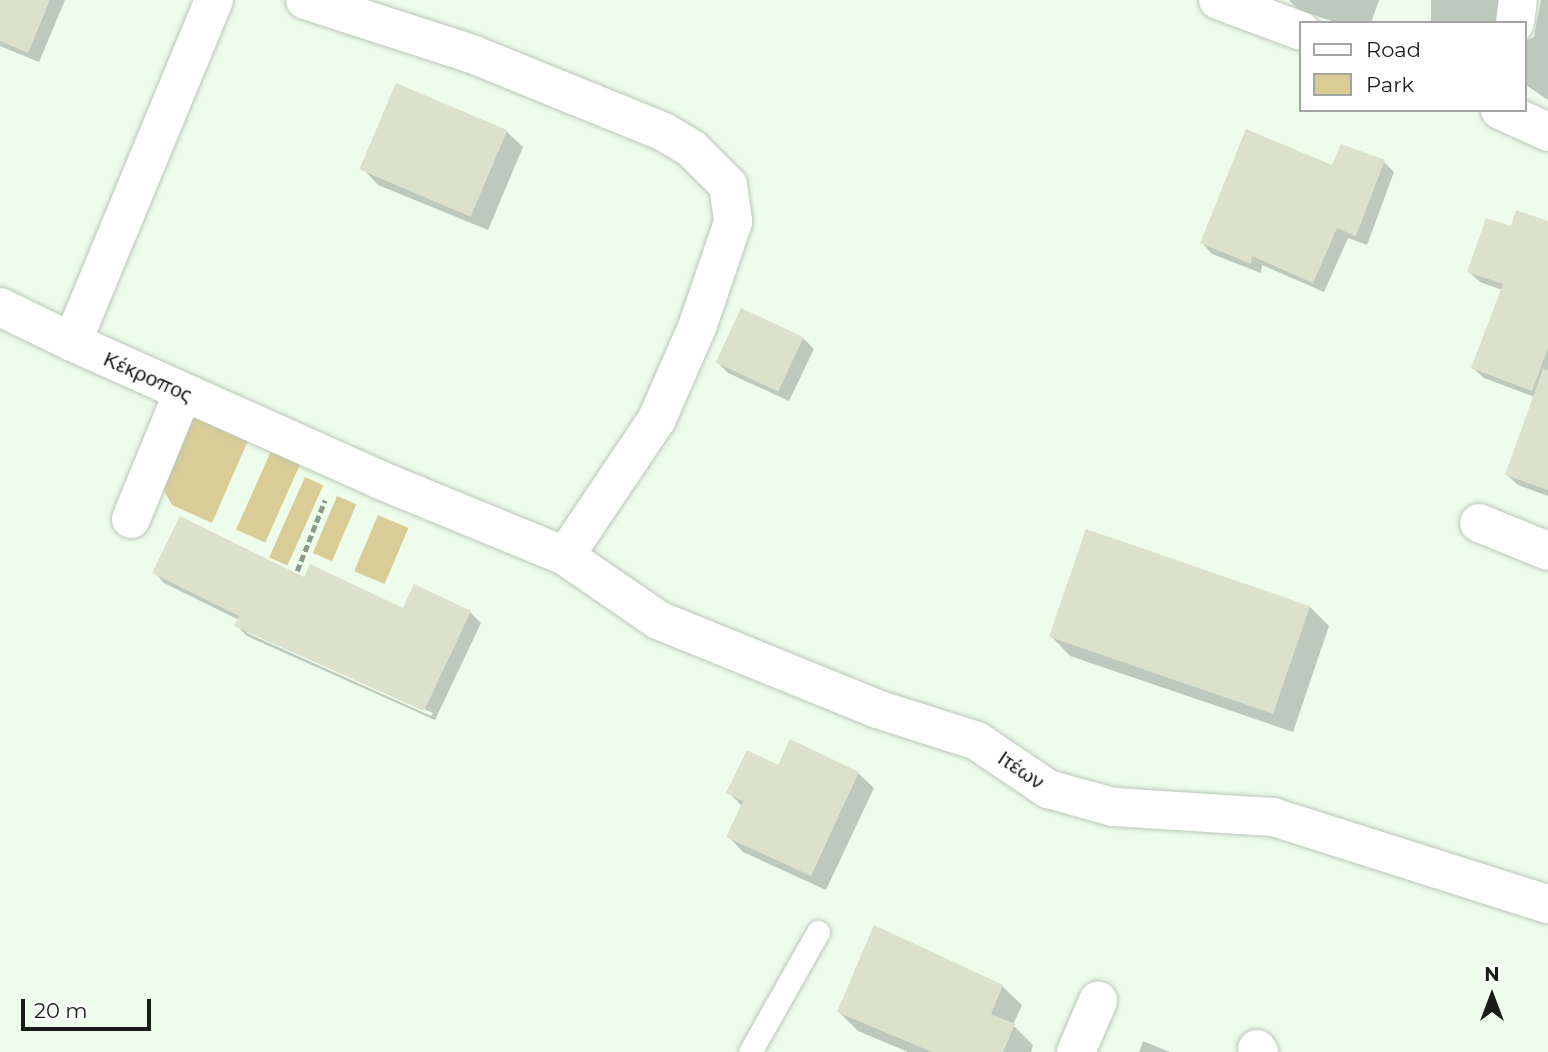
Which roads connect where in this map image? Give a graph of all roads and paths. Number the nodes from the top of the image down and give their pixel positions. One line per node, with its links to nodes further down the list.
1 (214, 0): 10 (street)
2 (305, 0): 16 (street)
3 (1218, 0): 6 (street)
4 (1518, 0): 5 (street)
5 (1515, 21)
6 (1300, 31)
7 (1504, 112): 8 (street)
8 (1548, 132)
9 (0, 307): 10 (street, Κέκροπος)
10 (72, 342): 11 (street, Κέκροπος)
11 (183, 392): 12 (street, Κέκροπος); 13 (street)
12 (339, 462): 16 (street, Κέκροπος); 17 (path)
13 (131, 519)
14 (1479, 523): 15 (street)
15 (1548, 551)
16 (565, 556): 18 (street, Ιτέων)
17 (297, 571)
18 (1548, 904)
19 (818, 932): 21 (lane)
20 (1098, 1001): 22 (street)
21 (750, 1052)
22 (1076, 1052)

